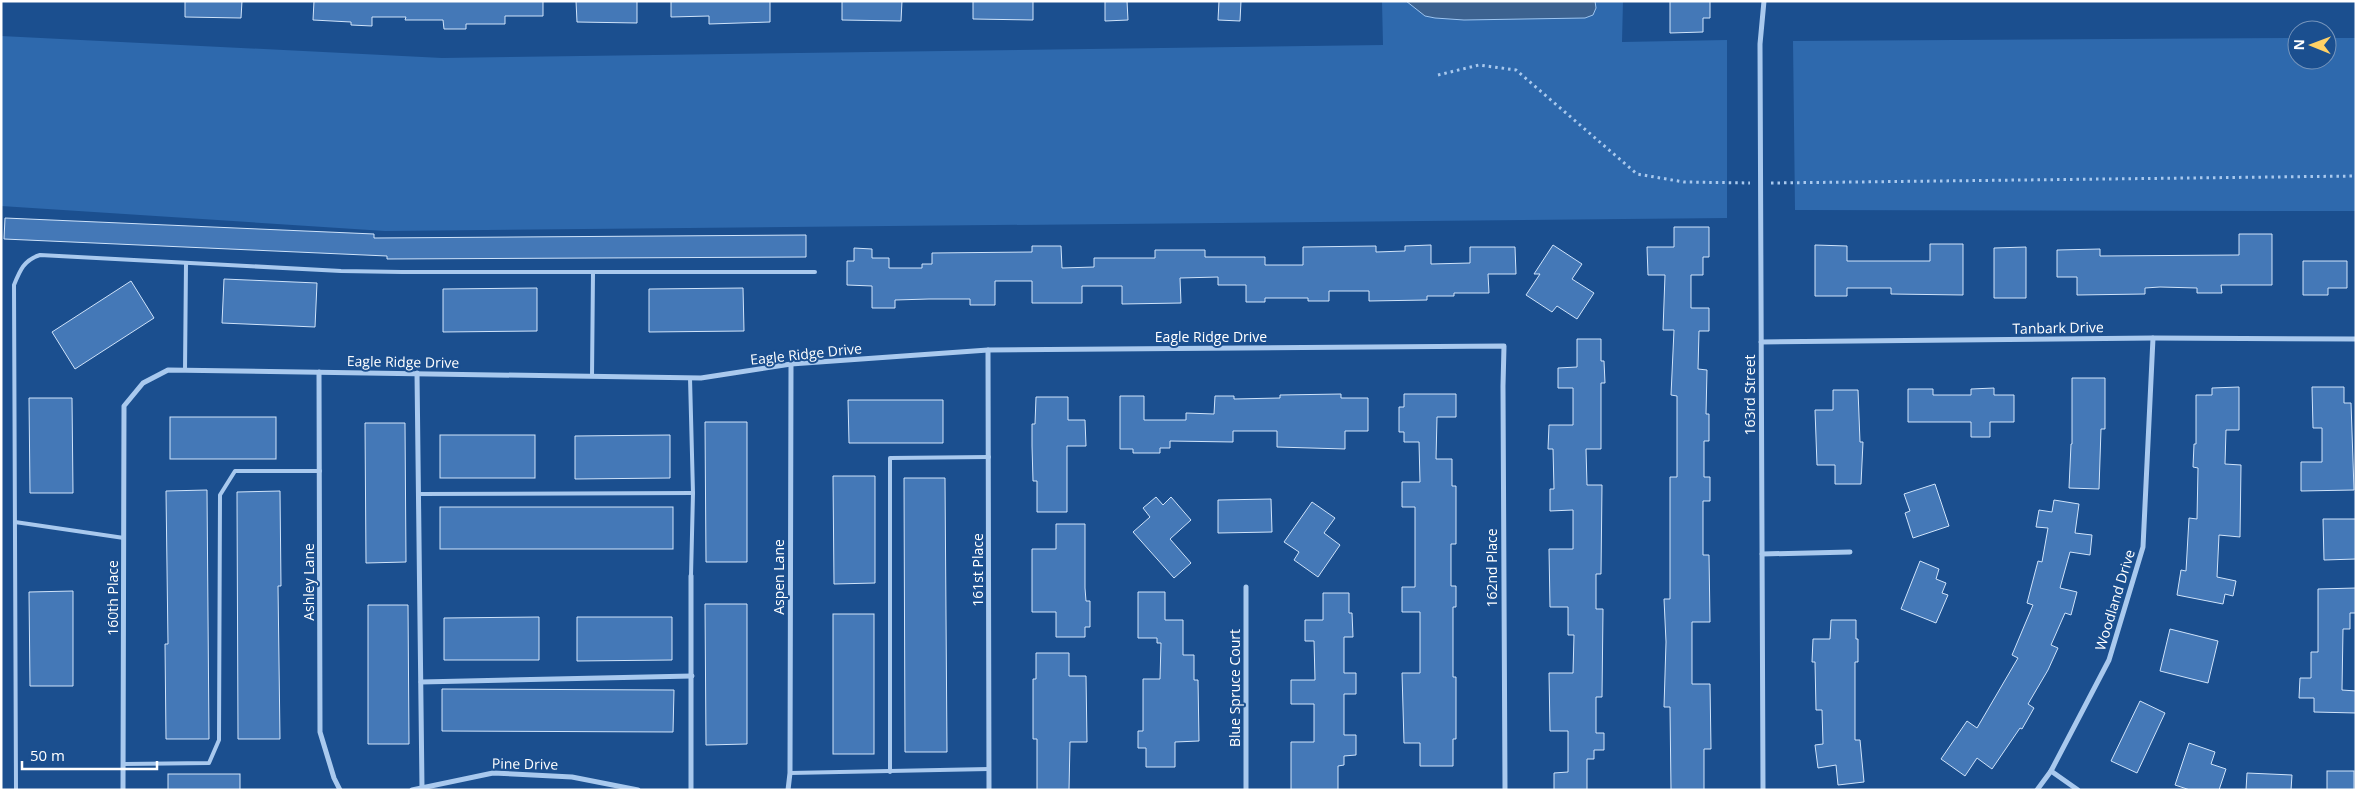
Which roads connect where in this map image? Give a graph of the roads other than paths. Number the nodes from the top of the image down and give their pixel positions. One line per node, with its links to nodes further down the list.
1 (1764, 1): 7 (street, 163rd Street)
2 (186, 263): 4 (lane); 11 (lane); 21 (lane)
3 (814, 272): 4 (lane)
4 (594, 273): 14 (lane)
5 (2153, 338): 6 (street, Tanbark Drive); 7 (street, Tanbark Drive); 31 (street, Woodland Drive)
6 (2356, 339)
7 (1761, 342): 24 (street, 163rd Street)
8 (1504, 346): 9 (street, Eagle Ridge Drive); 44 (street, 162nd Place)
9 (988, 350): 10 (street, Eagle Ridge Drive); 17 (street, 161st Place)
10 (791, 364): 15 (street, Eagle Ridge Drive); 33 (street, Aspen Lane)
11 (185, 370): 12 (street, Eagle Ridge Drive); 16 (street, Eagle Ridge Drive)
12 (319, 372): 13 (street, Eagle Ridge Drive); 18 (street, Ashley Lane)
13 (417, 373): 14 (street, Eagle Ridge Drive); 20 (street)
14 (592, 376): 15 (street, Eagle Ridge Drive)
15 (690, 378): 19 (lane)
16 (124, 406): 22 (street, 160th Place)
17 (989, 457): 30 (street, 161st Place); 32 (lane)
18 (320, 471): 29 (lane); 37 (street, Ashley Lane)
19 (693, 493): 20 (lane); 25 (lane)
20 (418, 494): 28 (street)
21 (15, 522): 22 (lane); 35 (lane)
22 (124, 538): 29 (street, 160th Place)
23 (1850, 552): 24 (street)
24 (1762, 554): 45 (street, 163rd Street)
25 (691, 576): 27 (street)
26 (1246, 587): 43 (street, Blue Spruce Court)
27 (692, 676): 28 (street); 40 (street)
28 (421, 682): 34 (street)
29 (124, 764): 36 (street, 160th Place)
30 (989, 769): 32 (lane); 42 (street, 161st Place)
31 (2051, 771): 46 (street, Woodland Drive); 47 (street)
32 (890, 772): 33 (lane)
33 (790, 773): 41 (street, Aspen Lane)
34 (422, 788): 38 (street, Pine Drive); 39 (street, Pine Drive)
35 (16, 790)
36 (124, 790)
37 (340, 790)
38 (412, 790)
39 (638, 790)
40 (691, 790)
41 (788, 790)
42 (989, 790)
43 (1246, 790)
44 (1505, 790)
45 (1763, 790)
46 (2037, 790)
47 (2078, 790)

